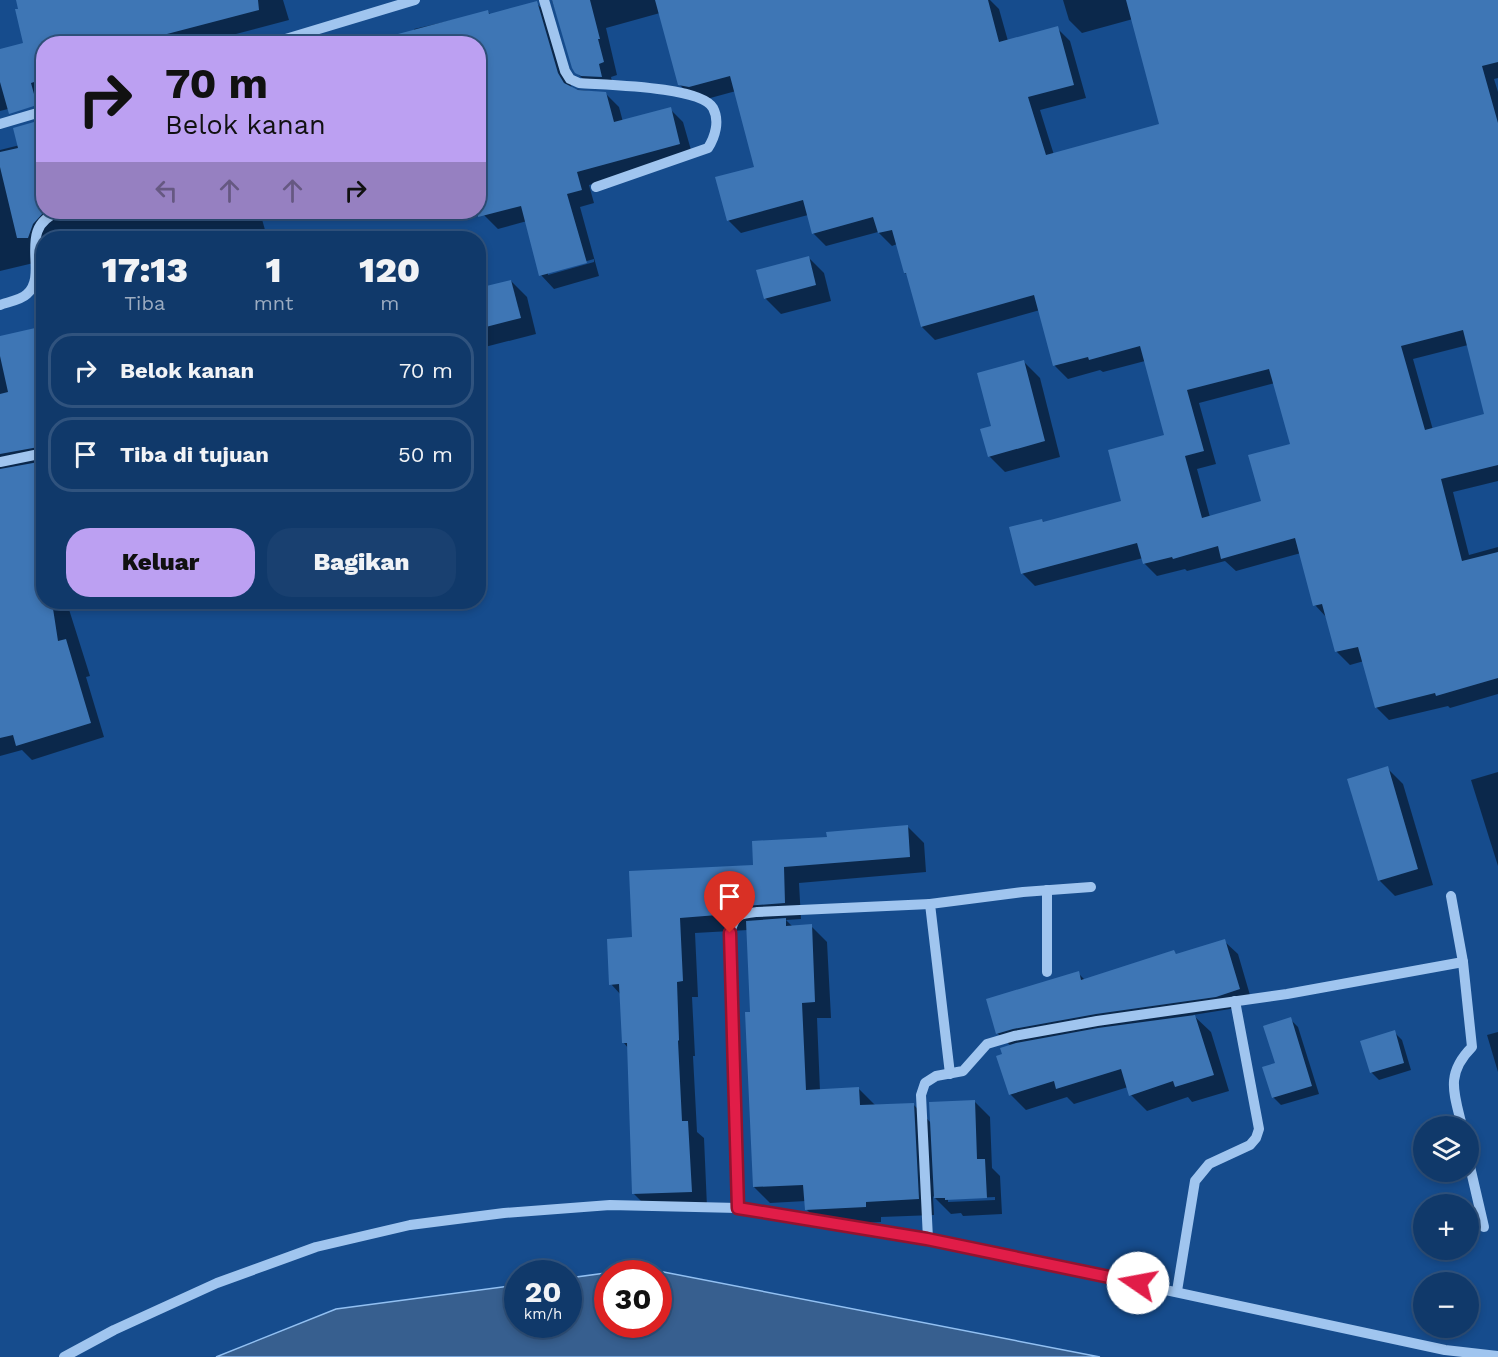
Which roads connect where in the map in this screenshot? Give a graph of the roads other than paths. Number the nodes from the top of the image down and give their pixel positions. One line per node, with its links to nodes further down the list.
1 (415, 0): 3 (street)
2 (544, 0): 6 (street)
3 (296, 36)
4 (36, 113): 5 (street)
5 (0, 124)
6 (596, 187)
7 (47, 219): 8 (street)
8 (38, 231)
9 (36, 233): 10 (street)
10 (0, 305)
11 (36, 455): 12 (street)
12 (0, 462)
13 (1091, 887): 14 (street)
14 (1047, 890): 16 (street); 18 (street)
15 (1451, 896): 17 (street)
16 (930, 904): 20 (street); 23 (street)
17 (1463, 962): 19 (street); 21 (street)
18 (1047, 972)
19 (1235, 1001): 20 (street); 26 (street)
20 (950, 1074): 25 (street)
21 (1460, 1116)
22 (1474, 1182): 24 (street)
23 (738, 1208): 25 (street); 28 (street)
24 (1484, 1227)
25 (927, 1239): 26 (street)
26 (1177, 1292): 27 (street)
27 (1498, 1356)
28 (64, 1357)

